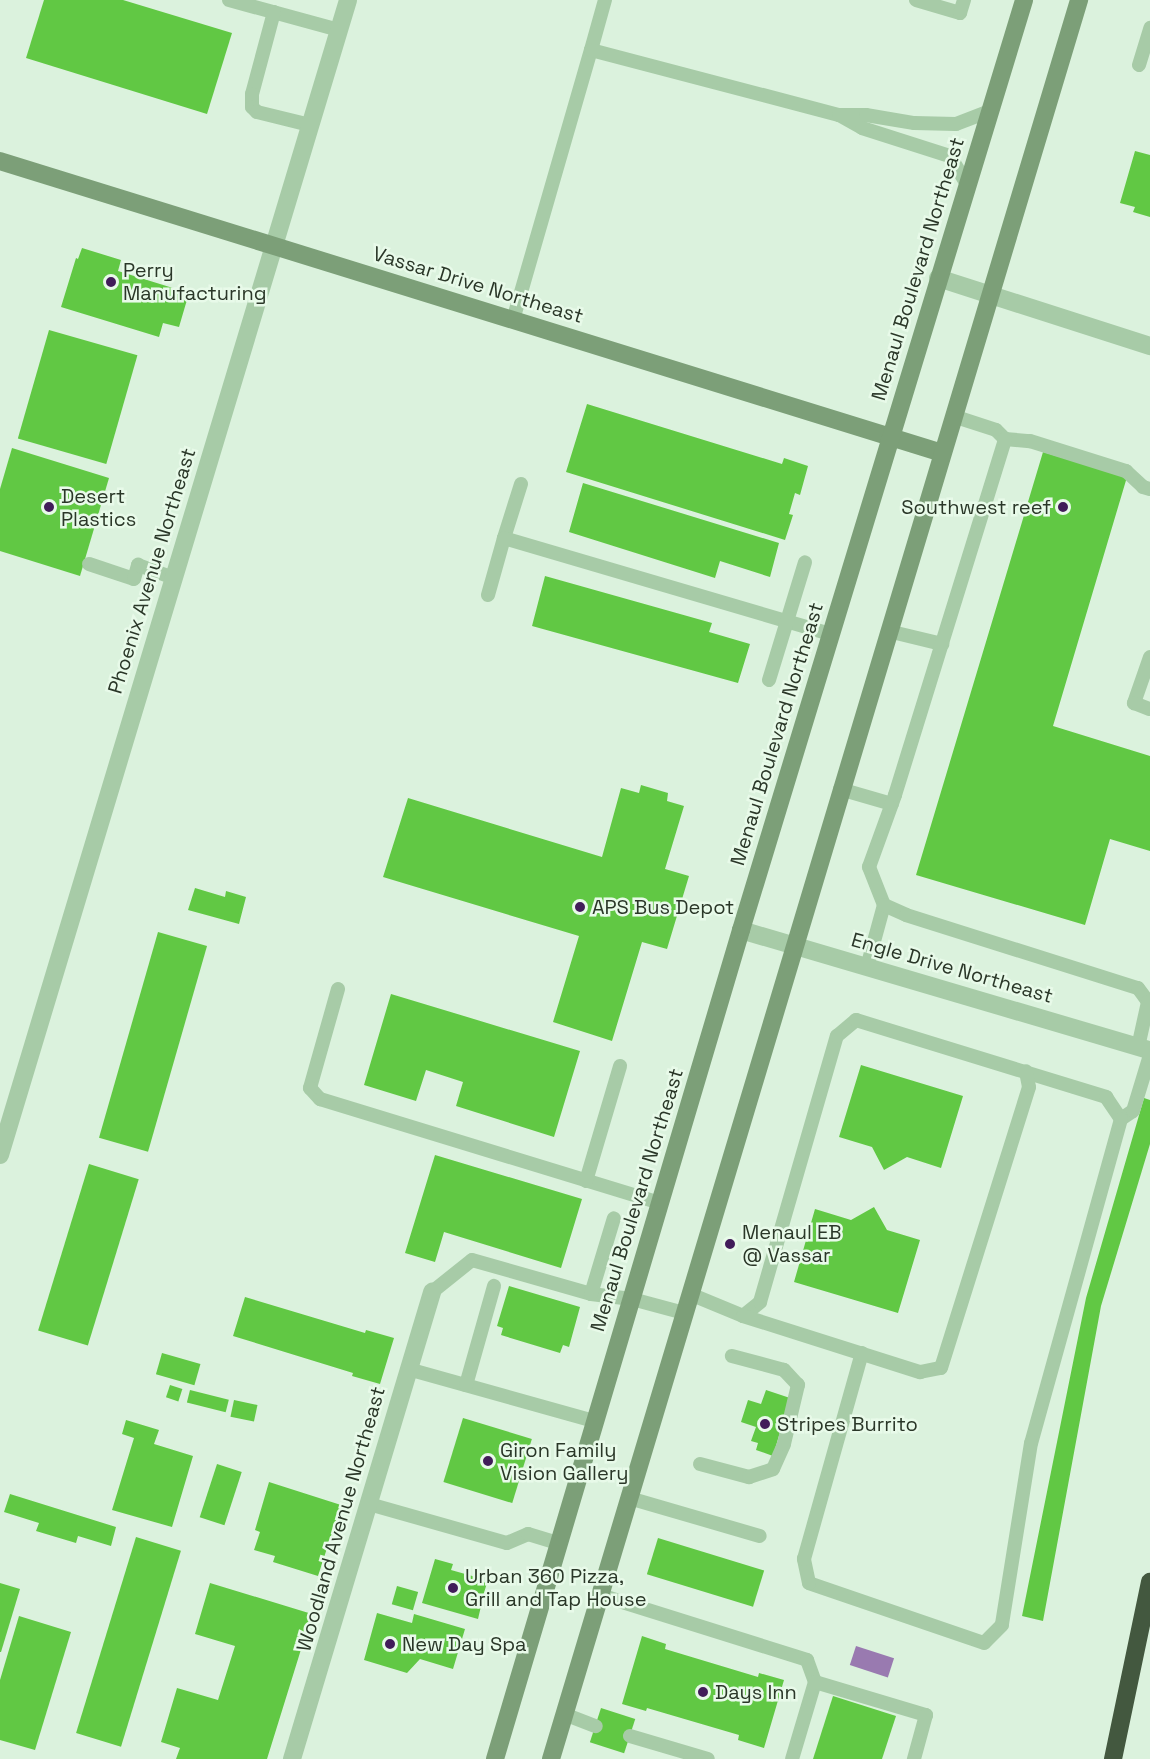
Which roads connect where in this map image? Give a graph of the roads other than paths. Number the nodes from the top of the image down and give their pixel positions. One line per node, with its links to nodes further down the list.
1 (229, 0): 8 (lane)
2 (348, 0): 10 (street, Phoenix Avenue Northeast)
3 (605, 0): 11 (lane)
4 (916, 0): 5 (lane)
5 (964, 0)
6 (1024, 0): 13 (main road, Menaul Boulevard Northeast)
7 (1079, 0): 20 (main road)
8 (274, 12): 10 (lane); 15 (lane)
9 (1150, 28): 12 (lane)
10 (339, 30): 15 (street, Phoenix Avenue Northeast)
11 (591, 50): 14 (lane); 21 (lane)
12 (1139, 65)
13 (990, 111): 14 (lane); 17 (main road, Menaul Boulevard Northeast)
14 (837, 114): 17 (lane)
15 (310, 125): 18 (street, Phoenix Avenue Northeast)
16 (0, 162): 18 (main road, Vassar Drive Northeast)
17 (968, 184): 19 (main road, Menaul Boulevard Northeast)
18 (274, 244): 21 (main road, Vassar Drive Northeast); 32 (street, Phoenix Avenue Northeast)
19 (938, 278): 20 (street); 24 (main road, Menaul Boulevard Northeast)
20 (990, 295): 22 (street); 23 (main road)
21 (513, 320): 24 (main road, Vassar Drive Northeast)
22 (1150, 346)
23 (953, 416): 25 (lane); 26 (main road)
24 (890, 438): 26 (main road, Vassar Drive Northeast); 36 (main road, Menaul Boulevard Northeast)
25 (1005, 439): 28 (lane); 37 (lane)
26 (942, 453): 35 (main road)
27 (521, 484): 29 (lane)
28 (1150, 489)
29 (504, 538): 33 (lane); 34 (lane)
30 (805, 561): 34 (lane)
31 (89, 564): 32 (lane)
32 (174, 578): 53 (street, Phoenix Avenue Northeast)
33 (488, 595)
34 (787, 621): 36 (lane); 39 (lane)
35 (888, 631): 37 (lane); 41 (main road)
36 (831, 634): 44 (main road, Menaul Boulevard Northeast)
37 (942, 644): 42 (lane)
38 (1150, 657): 40 (lane)
39 (769, 680)
40 (1150, 709)
41 (840, 789): 42 (lane); 45 (main road)
42 (892, 804): 43 (lane)
43 (884, 905): 46 (lane); 48 (lane)
44 (741, 930): 45 (street, Engle Drive Northeast); 55 (main road, Menaul Boulevard Northeast)
45 (793, 945): 46 (street, Engle Drive Northeast); 60 (main road)
46 (867, 967): 49 (street, Engle Drive Northeast)
47 (338, 989): 54 (lane)
48 (1149, 1001): 49 (lane)
49 (1146, 1051): 52 (lane)
50 (620, 1066): 54 (lane)
51 (1026, 1071): 52 (lane); 63 (lane); 64 (lane)
52 (1121, 1119): 64 (lane)
53 (0, 1155)
54 (586, 1180): 55 (lane)
55 (660, 1203): 61 (main road, Menaul Boulevard Northeast)
56 (614, 1218): 59 (lane)
57 (494, 1286): 67 (lane)
58 (432, 1292): 59 (lane); 66 (street, Woodland Avenue Northeast)
59 (591, 1294): 61 (lane)
60 (690, 1294): 62 (main road); 63 (lane)
61 (632, 1299): 62 (lane); 68 (main road, Menaul Boulevard Northeast)
62 (684, 1313): 70 (main road)
63 (743, 1316): 64 (lane)
64 (862, 1353)
65 (732, 1356): 69 (lane)
66 (408, 1369): 67 (lane); 71 (street, Woodland Avenue Northeast)
67 (466, 1385): 68 (lane)
68 (594, 1421): 73 (main road, Menaul Boulevard Northeast)
69 (700, 1464)
70 (629, 1498): 72 (lane); 75 (main road)
71 (369, 1504): 73 (lane); 80 (street, Woodland Avenue Northeast)
72 (760, 1536)
73 (558, 1543): 81 (main road, Menaul Boulevard Northeast)
74 (1150, 1582): 86 (highway)
75 (600, 1595): 76 (lane); 77 (main road)
76 (815, 1682): 84 (lane); 85 (lane)
77 (564, 1714): 78 (lane); 82 (main road)
78 (596, 1726)
79 (630, 1736): 83 (lane)
80 (292, 1759)
81 (495, 1759)
82 (550, 1759)
83 (708, 1759)
84 (792, 1759)
85 (914, 1759)
86 (1113, 1759)

